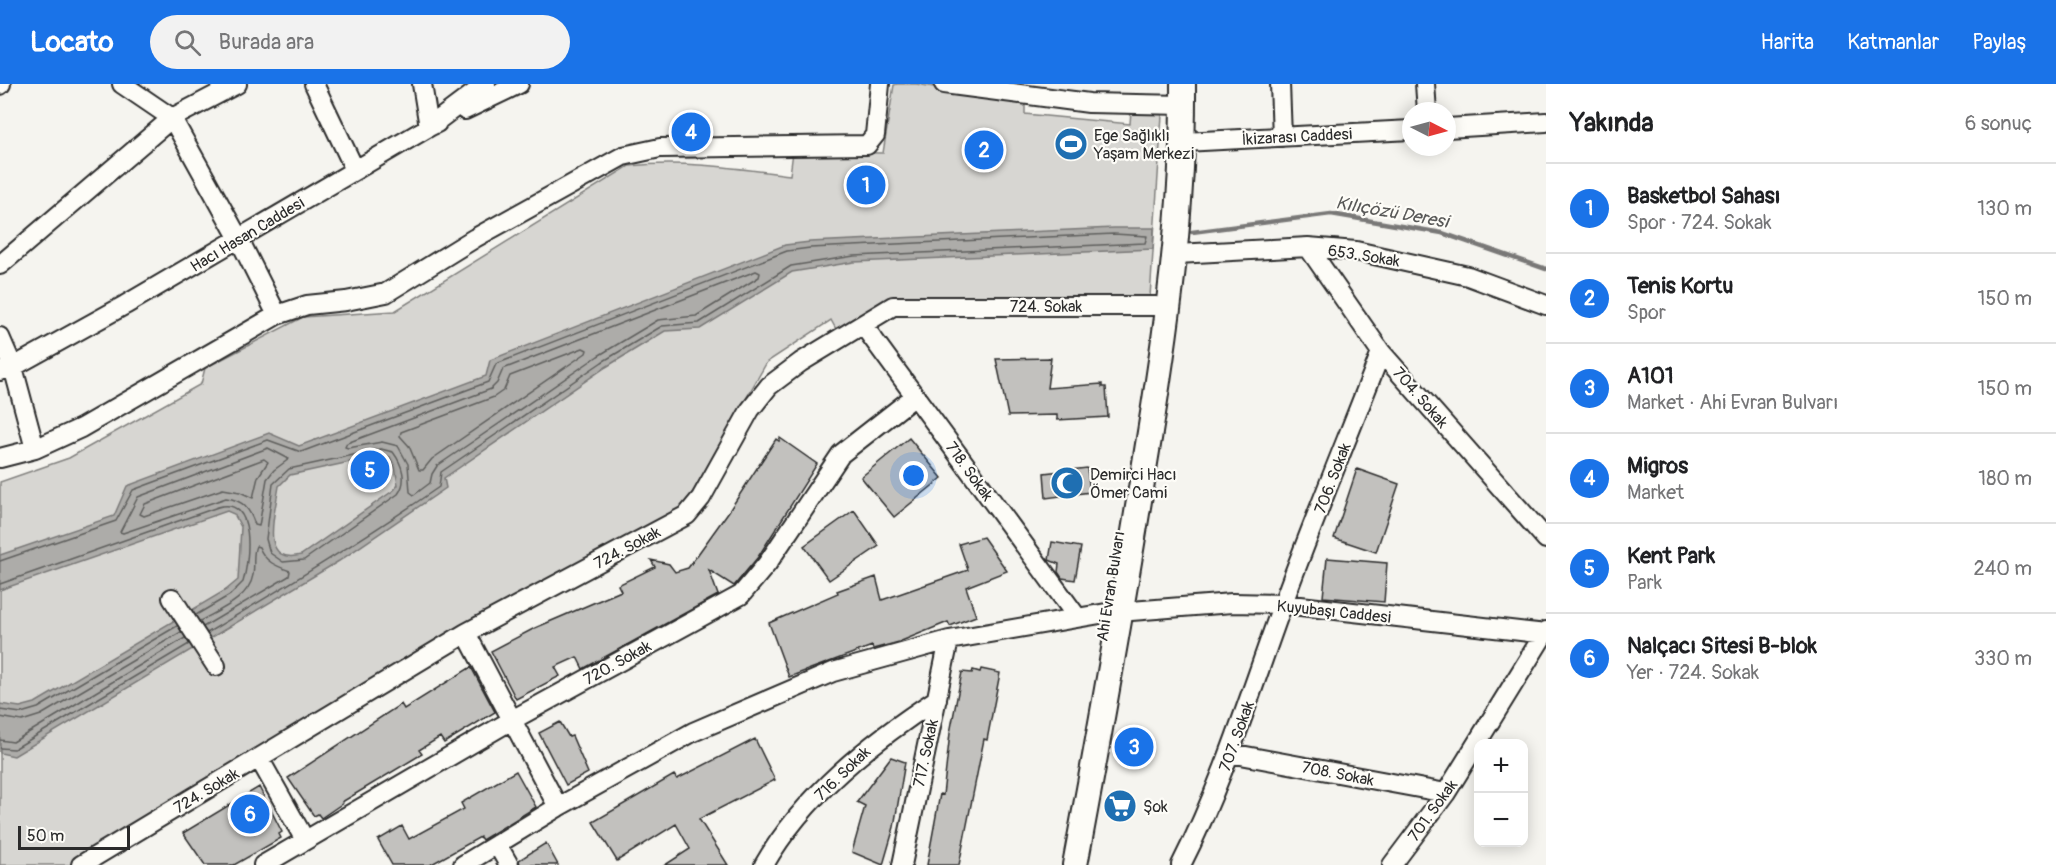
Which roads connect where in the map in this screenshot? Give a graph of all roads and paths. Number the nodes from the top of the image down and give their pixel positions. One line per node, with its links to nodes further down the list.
1 (122, 84): 13 (street)
2 (237, 84): 13 (street)
3 (314, 84): 20 (street)
4 (422, 84): 15 (street)
5 (486, 84): 15 (street, Hacı Hasan Caddesi)
6 (519, 84): 15 (street)
7 (880, 84): 27 (street)
8 (944, 84): 11 (street)
9 (1280, 84): 18 (street)
10 (1425, 84): 12 (street)
11 (1176, 94): 19 (main road); 26 (main road)
12 (1426, 102)
13 (172, 118): 21 (street); 24 (street)
14 (1546, 122): 16 (street)
15 (429, 127): 20 (street, Hacı Hasan Caddesi)
16 (1456, 127)
17 (1402, 130): 18 (street, İkizarası Caddesi)
18 (1282, 137): 19 (street, İkizarası Caddesi)
19 (1184, 142): 23 (main road)
20 (355, 170): 21 (street, Hacı Hasan Caddesi)
21 (239, 238): 27 (street); 31 (street, Hacı Hasan Caddesi)
22 (1308, 247): 23 (street, 653. Sokak); 25 (street, 653. Sokak); 30 (street, 704. Sokak)
23 (1177, 254): 26 (main road)
24 (0, 265)
25 (1546, 305)
26 (1163, 307): 28 (street, 724. Sokak); 38 (main road, Ahi Evran Bulvarı)
27 (277, 315): 33 (street)
28 (863, 325): 32 (street, 718. Sokak); 40 (street, 724. Sokak)
29 (0, 337): 31 (street)
30 (1381, 352): 35 (street, 704. Sokak); 37 (street, 706. Sokak)
31 (6, 369): 33 (street)
32 (915, 396): 39 (street, 718. Sokak); 45 (street, 720. Sokak)
33 (35, 449): 34 (street)
34 (0, 458)
35 (1546, 538)
36 (172, 598): 43 (street)
37 (1282, 604): 38 (street, Kuyubaşı Caddesi); 41 (street, Kuyubaşı Caddesi); 46 (street, 707. Sokak)
38 (1114, 612): 39 (street, Kuyubaşı Caddesi); 59 (main road, Ahi Evran Bulvarı); 60 (main road, Ahi Evran Bulvarı)
39 (1077, 617): 42 (street, Kuyubaşı Caddesi)
40 (466, 633): 45 (street); 47 (street, 724. Sokak)
41 (1546, 633): 48 (street, 701. Sokak)
42 (949, 640): 44 (street, 717. Sokak); 49 (street, Kuyubaşı Caddesi)
43 (216, 666)
44 (937, 699): 57 (street, 716. Sokak); 58 (street, 717. Sokak)
45 (512, 720): 49 (street); 50 (street, 720. Sokak)
46 (1230, 753): 48 (street, 708. Sokak); 61 (street, 707. Sokak)
47 (260, 758): 50 (street); 53 (street, 724. Sokak)
48 (1446, 793): 62 (street, 701. Sokak)
49 (558, 807): 51 (street, Kuyubaşı Caddesi)
50 (305, 840): 52 (street, 720. Sokak)
51 (497, 844): 55 (street, Kuyubaşı Caddesi); 56 (street)
52 (290, 858): 54 (street, 720. Sokak)
53 (81, 865)
54 (263, 865)
55 (463, 865)
56 (509, 865)
57 (764, 865)
58 (902, 865)
59 (1063, 865)
60 (1075, 865)
61 (1181, 865)
62 (1392, 865)

